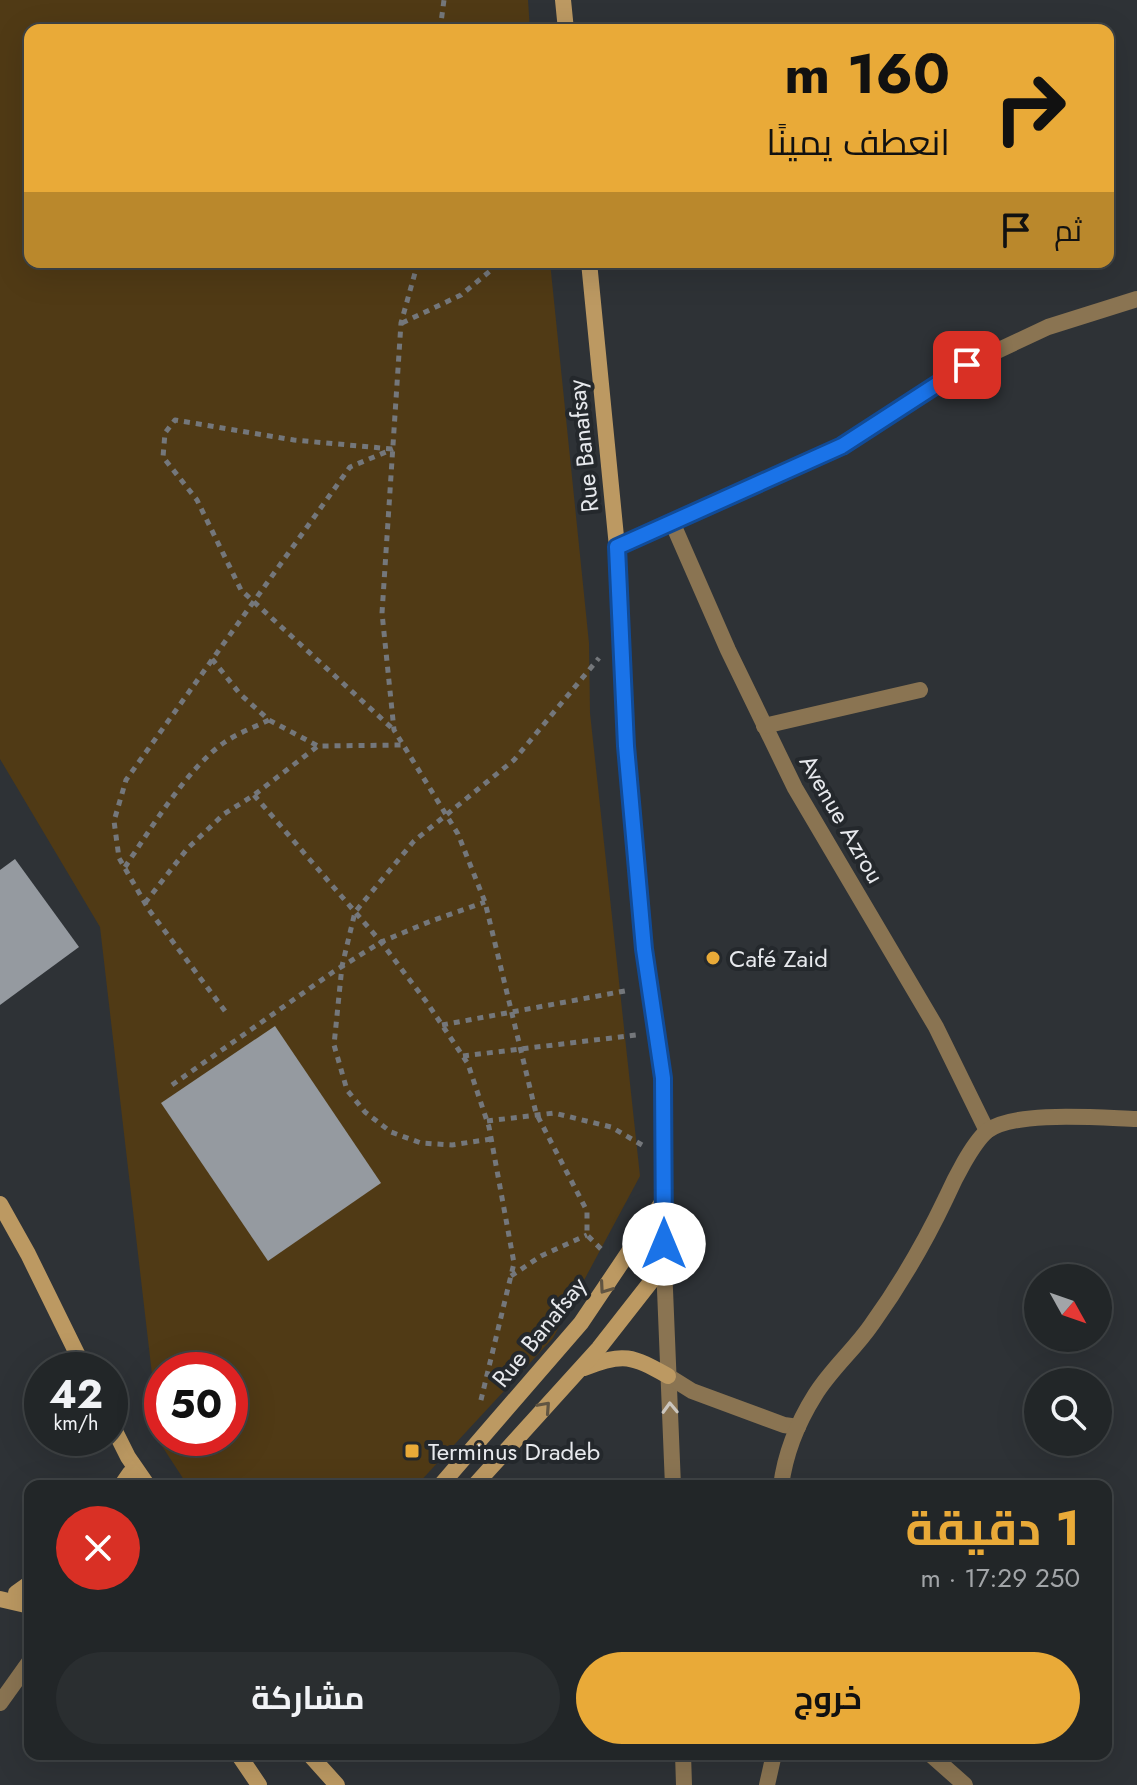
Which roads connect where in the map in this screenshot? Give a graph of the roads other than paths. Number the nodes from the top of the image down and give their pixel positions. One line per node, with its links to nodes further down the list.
1 (563, 0): 2 (main road)
2 (565, 24)
3 (590, 268): 6 (main road, Rue Banafsay)
4 (1137, 299): 5 (street)
5 (672, 522): 6 (street); 8 (street, Avenue Azrou)
6 (617, 547): 11 (main road, Rue Banafsay)
7 (920, 690): 8 (street)
8 (764, 726): 10 (street, Avenue Azrou)
9 (1137, 1119): 10 (street)
10 (987, 1131): 17 (street)
11 (664, 1200): 13 (main road, Rue Banafsay); 20 (main road, Rue Banafsay, one-way to 20)
12 (0, 1204): 14 (main road)
13 (664, 1265): 15 (main road); 16 (street, Rue Banafsay)
14 (76, 1352)
15 (579, 1370): 16 (main road); 21 (main road, one-way to 15)
16 (668, 1376): 17 (street); 22 (street, Rue Banafsay, one-way to 16)
17 (798, 1427): 23 (street)
18 (121, 1456): 19 (main road)
19 (128, 1476)
20 (445, 1480)
21 (479, 1480)
22 (673, 1480)
23 (782, 1480)
24 (24, 1669): 25 (street)
25 (0, 1703)
26 (242, 1760): 33 (main road)
27 (314, 1760): 32 (main road)
28 (328, 1760): 32 (main road)
29 (683, 1760): 34 (street)
30 (773, 1760): 35 (street)
31 (937, 1760): 36 (street)
32 (334, 1782)
33 (259, 1785)
34 (684, 1785)
35 (767, 1785)
36 (965, 1785)

